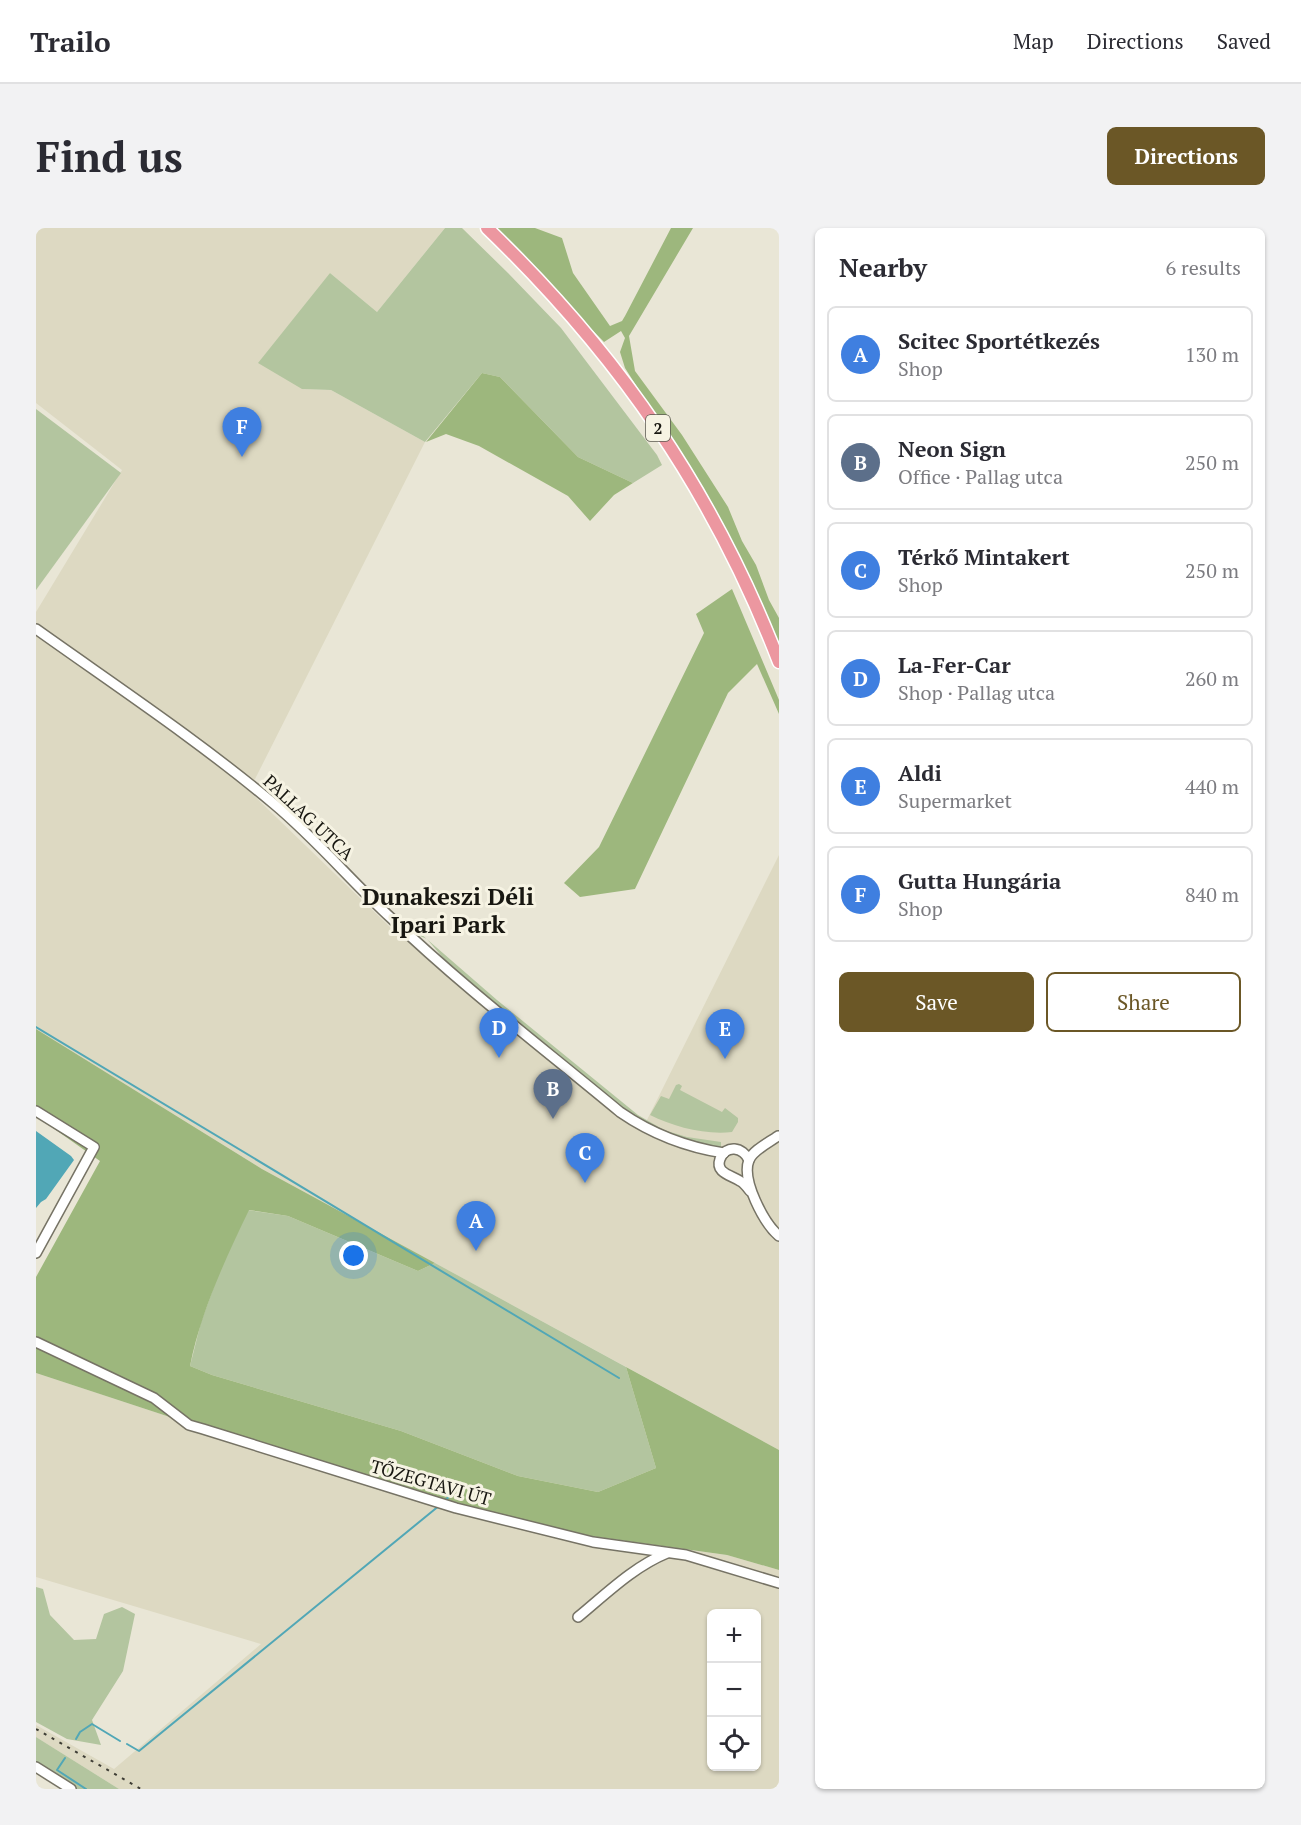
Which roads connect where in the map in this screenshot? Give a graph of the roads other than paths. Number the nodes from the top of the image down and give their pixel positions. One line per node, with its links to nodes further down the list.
1 (487, 228): 3 (main road, 2)
2 (36, 629): 6 (street, PALLAG UTCA)
3 (779, 662)
4 (36, 1111): 13 (street)
5 (779, 1136): 8 (street)
6 (692, 1147): 7 (street, PALLAG UTCA); 9 (street, PALLAG UTCA)
7 (724, 1153): 8 (street); 9 (street)
8 (747, 1159): 10 (street); 11 (street)
9 (719, 1166): 10 (street)
10 (732, 1177): 11 (street)
11 (754, 1197): 12 (street)
12 (779, 1236)
13 (36, 1253)
14 (36, 1342): 15 (street, TŐZEGTAVI ÚT)
15 (669, 1552): 16 (street, TŐZEGTAVI ÚT); 17 (street)
16 (779, 1583)
17 (578, 1617)
18 (36, 1767): 19 (street)
19 (71, 1789)

